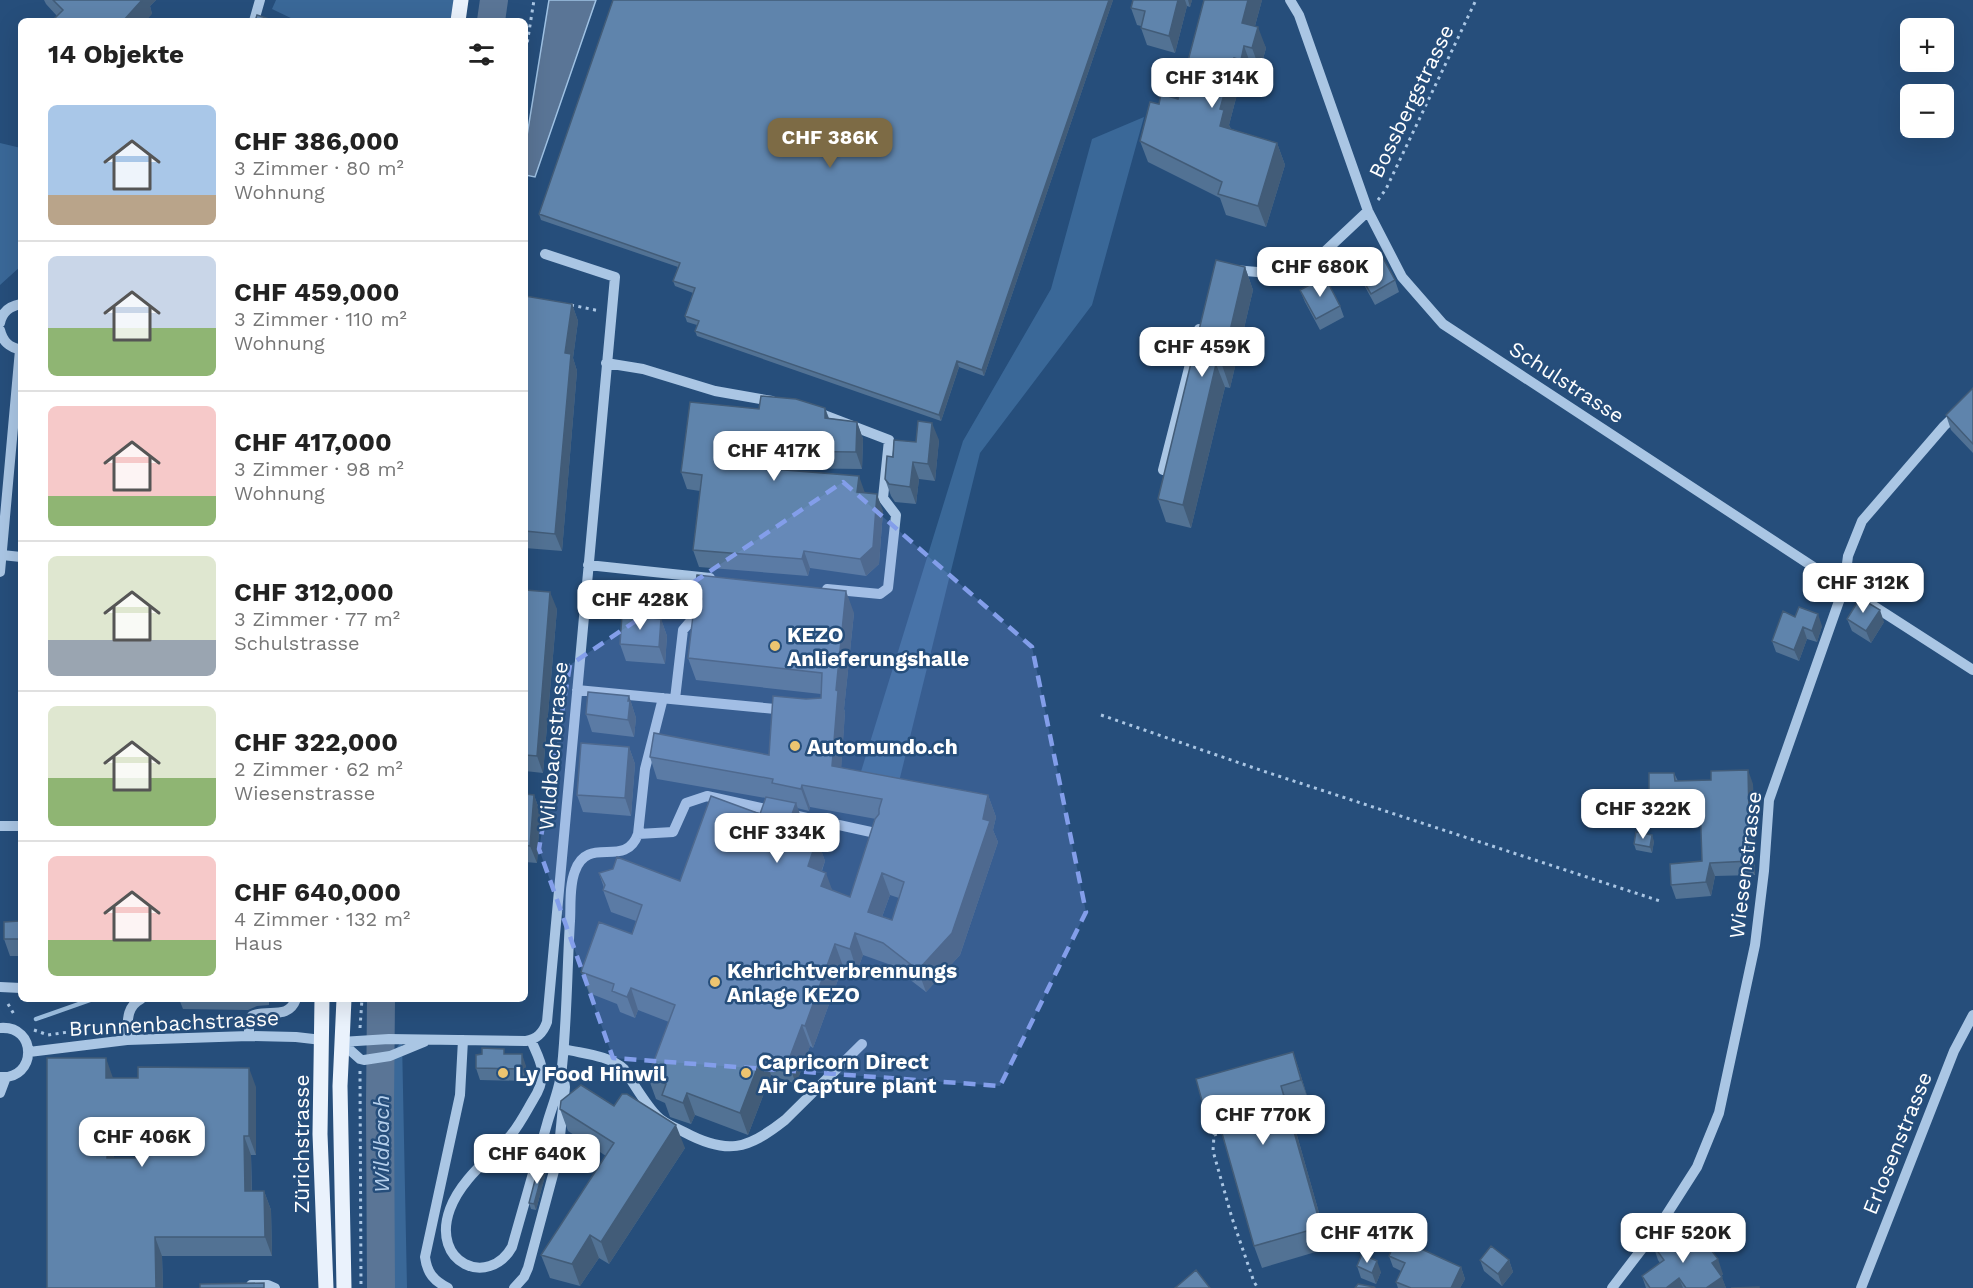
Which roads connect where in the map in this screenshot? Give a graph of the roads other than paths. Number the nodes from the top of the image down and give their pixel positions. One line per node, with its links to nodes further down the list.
1 (260, 0): 4 (street)
2 (461, 0): 5 (main road)
3 (1290, 0): 6 (street, Schulstrasse)
4 (255, 18)
5 (458, 18)
6 (1368, 212): 8 (street); 25 (street, Schulstrasse)
7 (545, 254): 14 (street, Wildbachstrasse)
8 (1224, 269)
9 (18, 305): 11 (street)
10 (1202, 319): 19 (street)
11 (0, 323)
12 (0, 330): 13 (street)
13 (18, 349)
14 (606, 363): 16 (street); 22 (street, Wildbachstrasse)
15 (1973, 398): 25 (street, Wiesenstrasse)
16 (779, 402)
17 (802, 408): 26 (street)
18 (18, 414): 20 (street)
19 (1163, 470)
20 (2, 555): 21 (street); 23 (street)
21 (18, 557)
22 (588, 565): 24 (street); 29 (street, Wildbachstrasse)
23 (0, 572)
24 (720, 579)
25 (1844, 587): 28 (street, Schulstrasse); 64 (street, Wiesenstrasse)
26 (812, 588)
27 (702, 621): 31 (street)
28 (1973, 670)
29 (577, 690): 30 (street); 50 (street, Wildbachstrasse)
30 (663, 698): 31 (street); 35 (street)
31 (675, 699): 32 (street)
32 (792, 711)
33 (0, 826): 34 (street)
34 (18, 826)
35 (638, 834): 36 (street); 53 (street)
36 (880, 834)
37 (0, 987): 38 (street)
38 (18, 988)
39 (137, 1002): 46 (street)
40 (294, 1002): 45 (street)
41 (322, 1002): 47 (main road, Zürichstrasse)
42 (344, 1002): 51 (main road, Zürichstrasse)
43 (1973, 1015): 65 (street, Erlosenstrasse)
44 (1, 1024): 54 (street)
45 (249, 1036): 46 (street, Brunnenbachstrasse); 47 (street, Brunnenbachstrasse)
46 (127, 1040): 54 (street, Brunnenbachstrasse)
47 (322, 1040): 51 (main road); 60 (main road, Zürichstrasse)
48 (430, 1040): 49 (street); 51 (street); 51 (street)
49 (463, 1040): 50 (street); 62 (street)
50 (531, 1040): 55 (street)
51 (341, 1042): 61 (main road, Zürichstrasse)
52 (862, 1044): 53 (street)
53 (564, 1049): 55 (street)
54 (29, 1052): 56 (street)
55 (562, 1070): 63 (street)
56 (3, 1077): 57 (street)
57 (0, 1093)
58 (237, 1286): 59 (street)
59 (275, 1288)
60 (326, 1288)
61 (344, 1288)
62 (447, 1288)
63 (514, 1288)
64 (1612, 1288)
65 (1861, 1288)

